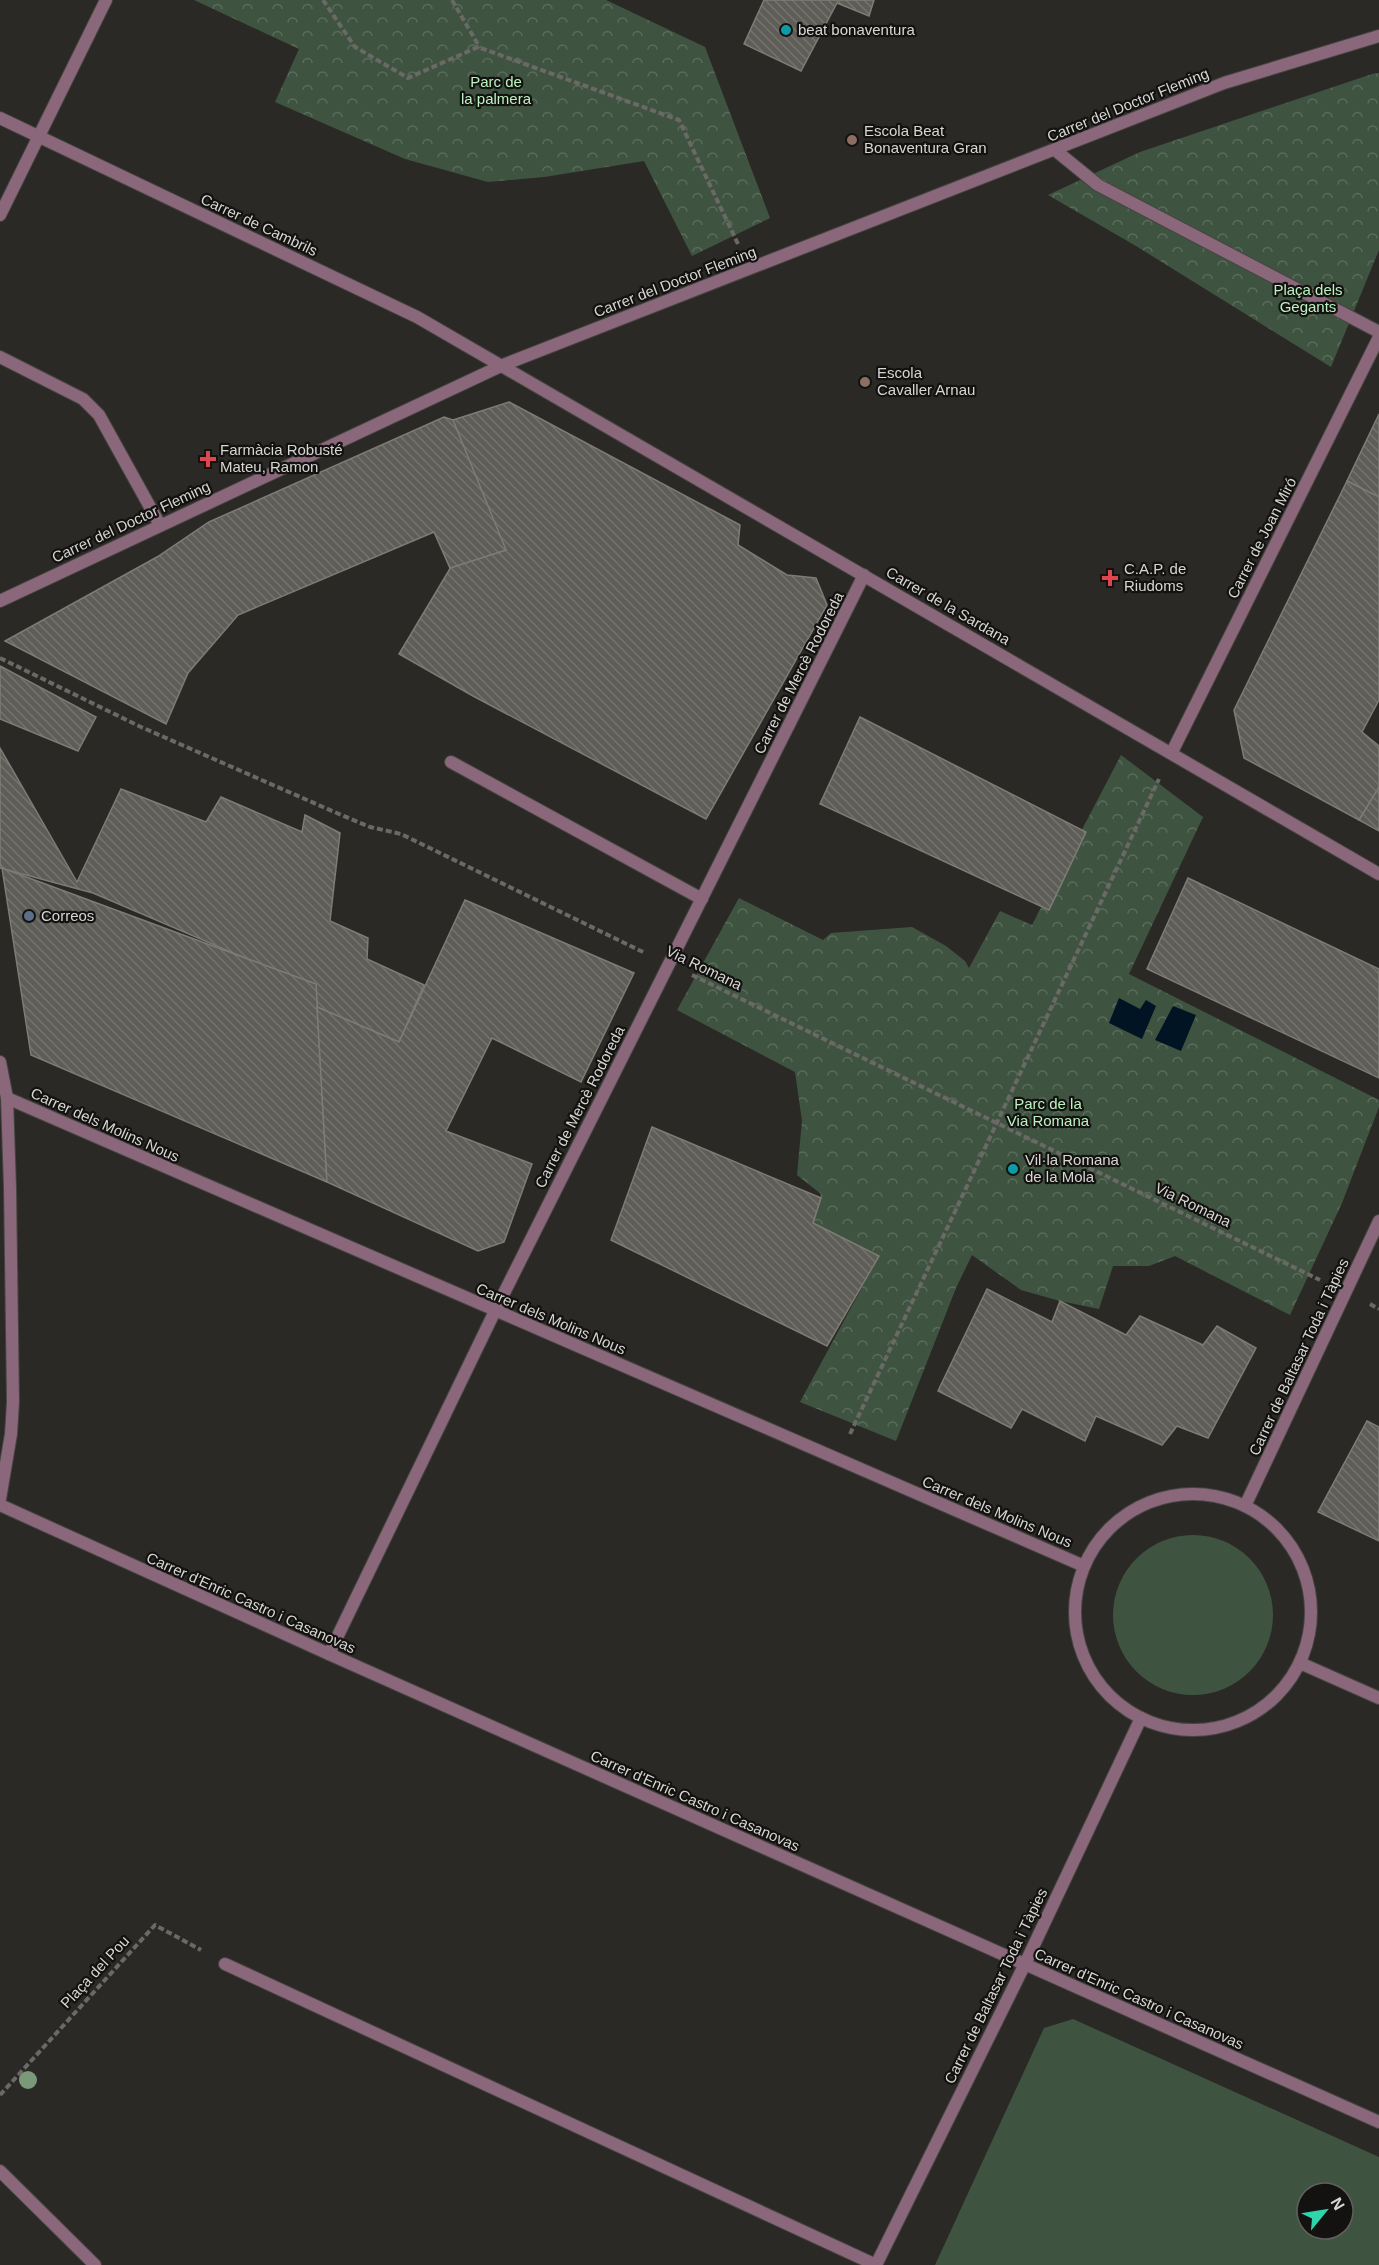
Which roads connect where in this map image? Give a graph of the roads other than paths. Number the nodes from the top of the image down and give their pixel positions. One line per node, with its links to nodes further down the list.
1 (106, 0): 4 (street)
2 (1379, 36): 5 (street, Carrer del Doctor Fleming)
3 (0, 118): 4 (street, Carrer de Cambrils)
4 (40, 138): 6 (street); 10 (street, Carrer de Cambrils)
5 (1055, 150): 7 (street); 10 (street, Carrer del Doctor Fleming)
6 (0, 215)
7 (1379, 332)
8 (1379, 337): 14 (street, Carrer de Joan Miró)
9 (0, 357): 11 (street)
10 (503, 365): 11 (street, Carrer del Doctor Fleming); 12 (street, Carrer de la Sardana)
11 (160, 525): 13 (street, Carrer del Doctor Fleming)
12 (864, 575): 14 (street, Carrer de la Sardana); 17 (street, Carrer de Mercè Rodoreda)
13 (0, 601)
14 (1172, 752): 16 (street, Carrer de la Sardana)
15 (451, 762): 17 (street)
16 (1379, 874)
17 (702, 899): 21 (street, Carrer de Mercè Rodoreda)
18 (0, 1062): 19 (street)
19 (7, 1098): 21 (street, Carrer dels Molins Nous); 22 (street)
20 (1379, 1221): 24 (street, Carrer de Baltasar Toda i Tàpies)
21 (495, 1311): 25 (street, Carrer dels Molins Nous); 26 (street, Carrer de Mercè Rodoreda)
22 (0, 1499)
23 (0, 1505): 26 (street, Carrer d'Enric Castro i Casanovas)
24 (1245, 1506): 25 (street); 27 (street)
25 (1084, 1566): 29 (street)
26 (329, 1654): 31 (street, Carrer d'Enric Castro i Casanovas)
27 (1300, 1663): 28 (street); 29 (street)
28 (1379, 1698)
29 (1141, 1718): 31 (street, Carrer de Baltasar Toda i Tàpies)
30 (225, 1964): 35 (street)
31 (1025, 1964): 32 (street, Carrer d'Enric Castro i Casanovas); 35 (street, Carrer de Baltasar Toda i Tàpies)
32 (1379, 2122)
33 (0, 2170): 34 (street)
34 (95, 2265)
35 (876, 2265)

